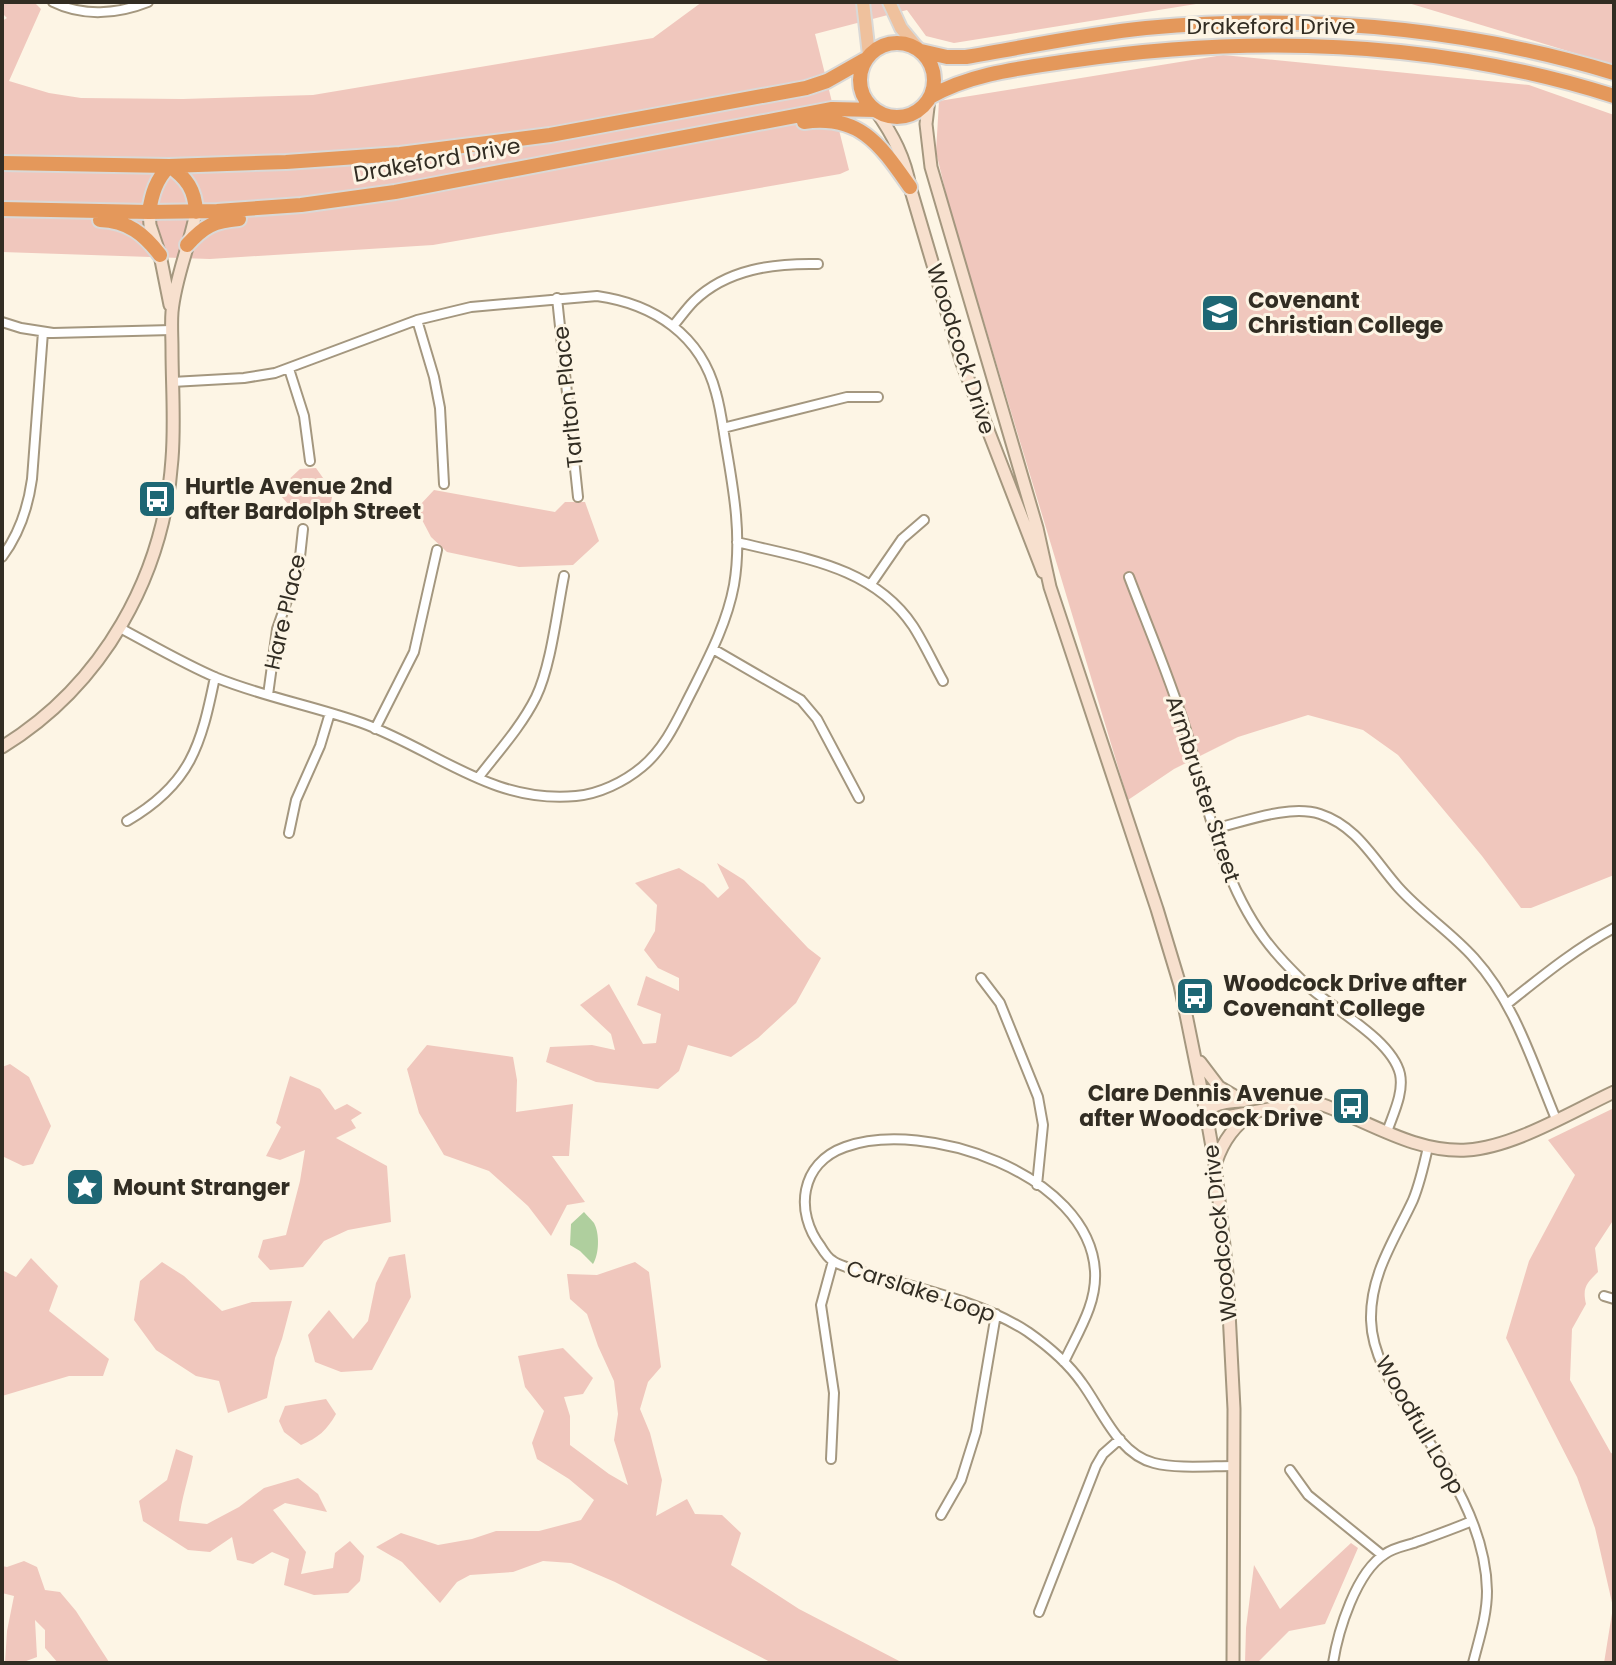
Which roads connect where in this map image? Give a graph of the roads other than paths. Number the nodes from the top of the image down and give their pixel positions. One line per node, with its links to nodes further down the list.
1 (53, 2): 2 (street)
2 (148, 2)
3 (863, 2): 6 (main road)
4 (889, 2): 5 (main road)
5 (920, 51): 6 (highway); 7 (highway, Drakeford Drive); 9 (highway)
6 (866, 58): 10 (highway); 13 (highway, Drakeford Drive)
7 (1614, 73)
8 (1614, 96): 9 (highway, Drakeford Drive)
9 (929, 98): 10 (highway); 45 (main road, Woodcock Drive)
10 (875, 111): 11 (highway, Drakeford Drive); 14 (main road, Woodcock Drive)
11 (777, 118): 14 (highway); 15 (highway, Drakeford Drive)
12 (2, 163): 13 (highway, Drakeford Drive)
13 (169, 166): 18 (highway); 19 (highway)
14 (910, 187): 45 (main road, Woodcock Drive)
15 (301, 205): 19 (highway, Drakeford Drive); 20 (highway)
16 (2, 209): 17 (highway, Drakeford Drive)
17 (41, 211): 18 (highway, Drakeford Drive); 21 (highway)
18 (149, 212): 19 (highway, Drakeford Drive); 21 (main road)
19 (196, 212): 20 (main road)
20 (187, 245): 24 (main road)
21 (160, 255): 24 (main road)
22 (818, 264): 27 (street)
23 (557, 298): 25 (street); 27 (street); 36 (street, Tarlton Place)
24 (172, 313): 28 (main road)
25 (417, 320): 30 (street); 35 (street)
26 (2, 322): 29 (street)
27 (673, 326): 33 (street)
28 (172, 330): 29 (street); 31 (main road)
29 (43, 332): 41 (street)
30 (289, 369): 31 (street); 34 (street)
31 (172, 382): 46 (main road)
32 (878, 397): 33 (street)
33 (723, 428): 39 (street)
34 (310, 461)
35 (444, 484)
36 (578, 497)
37 (924, 520): 44 (street)
38 (303, 529): 50 (street, Hare Place)
39 (737, 542): 44 (street); 47 (street)
40 (437, 550): 52 (street)
41 (2, 557)
42 (564, 576): 54 (street)
43 (1129, 577): 57 (street, Armbruster Street)
44 (871, 584): 49 (street)
45 (1050, 587): 62 (main road, Woodcock Drive)
46 (120, 628): 48 (street); 53 (main road)
47 (713, 649): 54 (street); 55 (street)
48 (215, 677): 50 (street); 56 (street)
49 (943, 681)
50 (268, 695): 51 (street)
51 (330, 713): 52 (street); 58 (street)
52 (375, 729): 54 (street)
53 (2, 747)
54 (478, 778)
55 (859, 798)
56 (127, 821)
57 (1213, 829): 61 (street); 69 (street, Armbruster Street)
58 (289, 833)
59 (1614, 928): 61 (street)
60 (981, 978): 72 (street)
61 (1507, 1004): 68 (street)
62 (1194, 1052): 64 (main road); 67 (main road, Woodcock Drive)
63 (1614, 1092): 68 (main road)
64 (1243, 1101): 65 (main road); 67 (main road)
65 (1324, 1105): 66 (main road); 69 (main road)
66 (1257, 1111): 67 (main road); 71 (main road)
67 (1206, 1113): 71 (main road, Woodcock Drive)
68 (1556, 1119): 70 (main road)
69 (1387, 1132): 70 (main road)
70 (1428, 1147): 83 (street, Woodfull Loop)
71 (1215, 1164): 80 (main road, Woodcock Drive)
72 (1037, 1185): 73 (street, Carslake Loop); 77 (street, Carslake Loop)
73 (833, 1261): 76 (street, Carslake Loop); 79 (street)
74 (1604, 1296): 75 (street)
75 (1614, 1299)
76 (996, 1314): 77 (street, Carslake Loop); 82 (street)
77 (1064, 1362): 78 (street, Carslake Loop)
78 (1120, 1439): 80 (street, Carslake Loop); 85 (street)
79 (831, 1459)
80 (1234, 1466): 86 (main road, Woodcock Drive)
81 (1290, 1470): 84 (street)
82 (941, 1515)
83 (1472, 1521): 84 (street, Woodfull Loop); 88 (street, Woodfull Loop)
84 (1382, 1555): 87 (street)
85 (1039, 1612)
86 (1233, 1663)
87 (1333, 1663)
88 (1473, 1663)

